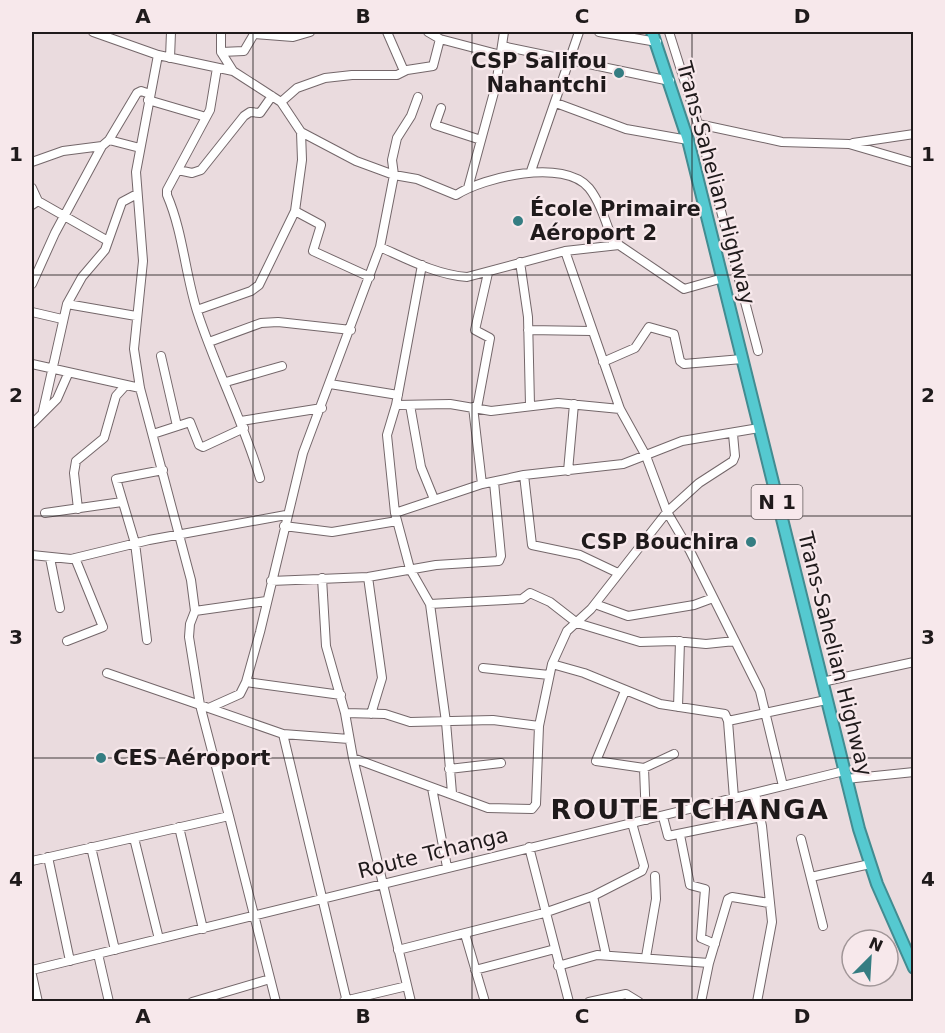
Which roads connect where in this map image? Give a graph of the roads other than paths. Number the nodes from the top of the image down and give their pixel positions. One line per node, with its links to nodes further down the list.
1 (93, 32): 12 (street)
2 (171, 32): 19 (street)
3 (221, 32): 16 (street)
4 (310, 32): 16 (street)
5 (387, 32): 23 (street)
6 (428, 32): 13 (street)
7 (504, 32): 15 (street)
8 (579, 32): 20 (street)
9 (599, 32): 14 (street)
10 (652, 32): 14 (highway, Trans-Sahelian Highway / N 1)
11 (669, 32): 32 (street)
12 (111, 34): 17 (street)
13 (440, 39): 18 (street); 23 (street)
14 (657, 42): 24 (highway, Trans-Sahelian Highway / N 1)
15 (502, 46): 18 (street); 20 (street)
16 (221, 52): 22 (street)
17 (158, 55): 19 (street); 26 (street)
18 (501, 56): 35 (street)
19 (170, 58): 21 (street)
20 (569, 60): 24 (street); 29 (street)
21 (217, 69): 22 (street); 31 (street)
22 (233, 71): 25 (street)
23 (404, 71): 28 (street)
24 (670, 81): 36 (highway, Trans-Sahelian Highway / N 1)
25 (272, 96): 28 (street); 42 (street)
26 (149, 97): 31 (street); 37 (street); 39 (street)
27 (418, 97): 44 (street)
28 (281, 102): 33 (street)
29 (556, 103): 36 (street); 43 (street)
30 (441, 108): 35 (street)
31 (206, 117): 42 (street)
32 (698, 124): 38 (street); 70 (street)
33 (301, 132): 44 (street); 49 (street)
34 (914, 134): 38 (street)
35 (481, 140): 46 (street)
36 (688, 140): 59 (highway, Trans-Sahelian Highway / N 1)
37 (106, 143): 39 (street); 40 (street); 50 (street)
38 (849, 144): 41 (street)
39 (140, 148): 47 (street)
40 (32, 162)
41 (914, 163)
42 (178, 170): 62 (street)
43 (531, 171): 46 (street); 52 (street)
44 (394, 175): 46 (street); 53 (street)
45 (32, 188): 48 (street)
46 (468, 188)
47 (137, 194): 51 (street); 64 (street)
48 (35, 203): 50 (street)
49 (295, 211): 58 (street); 62 (street)
50 (63, 218): 51 (street); 60 (street)
51 (108, 241): 61 (street)
52 (614, 244): 54 (street); 59 (street)
53 (380, 247): 56 (street); 58 (street)
54 (565, 251): 55 (street); 68 (street)
55 (520, 262): 57 (street); 67 (street)
56 (422, 265): 57 (street); 82 (street)
57 (488, 273): 88 (street)
58 (370, 277): 66 (street)
59 (723, 278): 72 (highway, Trans-Sahelian Highway / N 1)
60 (32, 284)
61 (67, 304): 64 (street); 65 (street)
62 (197, 310): 69 (street)
63 (32, 312): 65 (street)
64 (136, 316): 81 (street)
65 (62, 319): 76 (street)
66 (351, 330): 69 (street); 79 (street)
67 (528, 330): 68 (street); 86 (street)
68 (591, 331): 73 (street)
69 (209, 342): 78 (street)
70 (758, 351)
71 (161, 356): 93 (street)
72 (742, 359): 73 (street); 94 (highway, Trans-Sahelian Highway / N 1)
73 (603, 362): 89 (street)
74 (32, 364): 76 (street)
75 (282, 366): 78 (street)
76 (51, 370): 77 (street); 90 (street)
77 (68, 374): 80 (street); 90 (street)
78 (226, 382): 92 (street)
79 (330, 384): 82 (street); 87 (street)
80 (125, 386): 81 (street); 106 (street)
81 (140, 388): 95 (street)
82 (398, 395): 84 (street)
83 (574, 404): 86 (street); 89 (street); 99 (street)
84 (396, 405): 85 (street); 110 (street)
85 (410, 405): 88 (street); 104 (street)
86 (530, 405): 88 (street)
87 (322, 408): 92 (street); 109 (street)
88 (475, 408): 103 (street)
89 (620, 409): 97 (street)
90 (43, 411): 91 (street)
91 (32, 424)
92 (242, 425): 93 (street); 101 (street)
93 (177, 426): 95 (street)
94 (759, 428): 96 (street); 139 (highway, Trans-Sahelian Highway / N 1)
95 (153, 434): 98 (street)
96 (733, 434): 97 (street); 107 (street)
97 (646, 456): 99 (street); 107 (street)
98 (163, 470): 105 (street); 112 (street)
99 (568, 471): 100 (street)
100 (524, 475): 102 (street); 118 (street)
101 (260, 478)
102 (494, 482): 103 (street); 117 (street)
103 (482, 484): 104 (street)
104 (434, 498): 110 (street)
105 (122, 502): 106 (street); 113 (street)
106 (78, 509): 108 (street)
107 (667, 512): 118 (street); 122 (street)
108 (45, 513)
109 (286, 515): 111 (street); 112 (street)
110 (396, 517): 111 (street); 117 (street)
111 (284, 526): 121 (street)
112 (180, 536): 113 (street); 127 (street)
113 (135, 543): 116 (street); 130 (street)
114 (32, 555): 115 (street)
115 (50, 558): 116 (street); 126 (street)
116 (75, 558): 129 (street)
117 (410, 568): 119 (street); 124 (street)
118 (618, 573): 125 (street)
119 (368, 577): 120 (street); 147 (street)
120 (322, 578): 121 (street); 141 (street)
121 (271, 581): 123 (street)
122 (712, 598): 125 (street); 132 (street)
123 (266, 601): 127 (street); 138 (street)
124 (430, 604): 128 (street); 150 (street)
125 (596, 604): 128 (street)
126 (60, 608)
127 (195, 611): 143 (street)
128 (577, 623): 131 (street); 134 (street)
129 (67, 640)
130 (147, 640)
131 (680, 641): 132 (street); 145 (street)
132 (735, 641): 148 (street)
133 (914, 662): 139 (street)
134 (552, 664): 137 (street); 140 (street)
135 (483, 668): 137 (street)
136 (107, 673): 143 (street)
137 (549, 675): 151 (street)
138 (246, 682): 141 (street); 144 (street)
139 (822, 682): 142 (highway, Trans-Sahelian Highway / N 1)
140 (625, 691): 145 (street); 157 (street)
141 (341, 695): 146 (street)
142 (826, 700): 148 (street); 160 (highway, Trans-Sahelian Highway / N 1)
143 (200, 705): 144 (street); 166 (street)
144 (211, 707): 152 (street)
145 (678, 707): 149 (street)
146 (345, 713): 147 (street); 153 (street)
147 (371, 714): 150 (street)
148 (766, 714): 149 (street); 161 (street)
149 (728, 721): 165 (street)
150 (446, 722): 151 (street); 158 (street)
151 (539, 726): 163 (street)
152 (283, 734): 153 (street); 185 (street)
153 (349, 739): 155 (street)
154 (674, 754): 157 (street)
155 (353, 758): 162 (street); 183 (street)
156 (501, 763): 158 (street)
157 (644, 768): 169 (street)
158 (449, 769): 163 (street)
159 (914, 772): 160 (street, Route Tchanga)
160 (845, 775): 161 (street, Route Tchanga); 179 (highway, Trans-Sahelian Highway / N 1)
161 (783, 786): 164 (street, Route Tchanga)
162 (432, 788): 163 (street); 180 (street)
163 (452, 793)
164 (755, 793): 165 (street, Route Tchanga); 168 (street)
165 (734, 798): 167 (street, Route Tchanga)
166 (229, 816): 171 (street); 188 (street)
167 (663, 817): 169 (street, Route Tchanga); 172 (street)
168 (760, 817): 172 (street); 186 (street)
169 (646, 820): 170 (street, Route Tchanga)
170 (632, 823): 176 (street, Route Tchanga); 184 (street)
171 (179, 827): 173 (street); 190 (street)
172 (680, 835): 193 (street)
173 (134, 837): 175 (street); 192 (street)
174 (801, 839): 182 (street)
175 (91, 847): 177 (street); 194 (street)
176 (529, 848): 180 (street, Route Tchanga); 187 (street)
177 (48, 857): 178 (street); 200 (street)
178 (32, 861)
179 (870, 864): 182 (street); 203 (highway, Trans-Sahelian Highway / N 1)
180 (447, 867): 183 (street, Route Tchanga)
181 (655, 876): 199 (street)
182 (811, 877): 189 (street)
183 (383, 884): 185 (street, Route Tchanga); 195 (street)
184 (593, 896): 187 (street); 198 (street)
185 (322, 900): 188 (street, Route Tchanga); 210 (street)
186 (769, 903): 193 (street); 220 (street)
187 (544, 913): 191 (street); 196 (street)
188 (255, 917): 190 (street, Route Tchanga); 207 (street)
189 (823, 926)
190 (203, 928): 192 (street, Route Tchanga)
191 (465, 933): 195 (street); 205 (street)
192 (159, 939): 194 (street, Route Tchanga)
193 (715, 944): 201 (street)
194 (115, 950): 197 (street, Route Tchanga)
195 (398, 950): 208 (street)
196 (555, 950): 202 (street); 205 (street)
197 (98, 954): 200 (street, Route Tchanga); 213 (street)
198 (606, 955): 199 (street); 202 (street)
199 (646, 957): 201 (street)
200 (70, 961): 204 (street, Route Tchanga)
201 (709, 963): 219 (street)
202 (558, 966): 211 (street)
203 (914, 968)
204 (32, 970)
205 (475, 970): 216 (street)
206 (32, 975): 212 (street)
207 (270, 979): 209 (street); 214 (street)
208 (407, 986): 210 (street); 215 (street)
209 (195, 1001)
210 (346, 1001)
211 (567, 1001)
212 (38, 1002)
213 (109, 1002)
214 (276, 1002)
215 (411, 1002)
216 (485, 1002)
217 (589, 1002): 218 (street)
218 (639, 1002)
219 (701, 1002)
220 (757, 1002)

